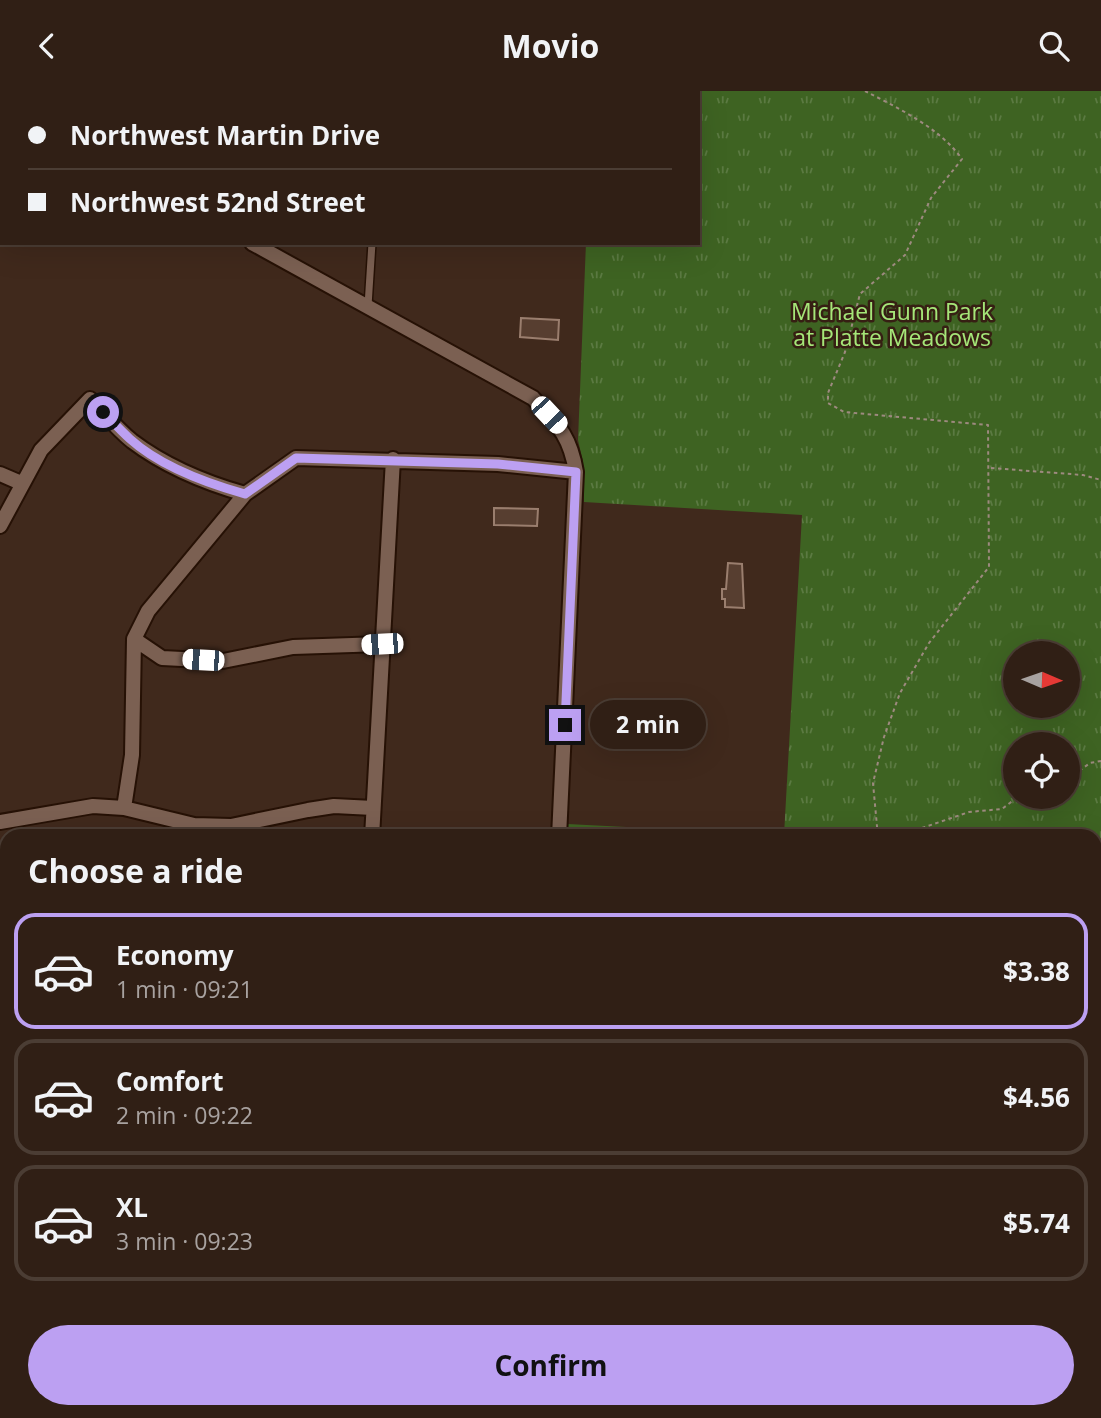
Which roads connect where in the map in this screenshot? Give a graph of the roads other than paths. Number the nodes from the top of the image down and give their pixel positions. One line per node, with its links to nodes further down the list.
1 (256, 245): 3 (street)
2 (372, 245): 3 (lane)
3 (368, 307): 5 (street)
4 (393, 459): 5 (street); 8 (street); 11 (street)
5 (576, 472): 16 (street)
6 (0, 474): 7 (street)
7 (21, 483): 8 (street); 9 (street)
8 (245, 494): 10 (street)
9 (0, 526)
10 (134, 639): 11 (street); 12 (street)
11 (382, 644): 13 (street)
12 (124, 808): 13 (street); 14 (street)
13 (373, 809): 15 (street)
14 (0, 822)
15 (372, 829)
16 (559, 829)

